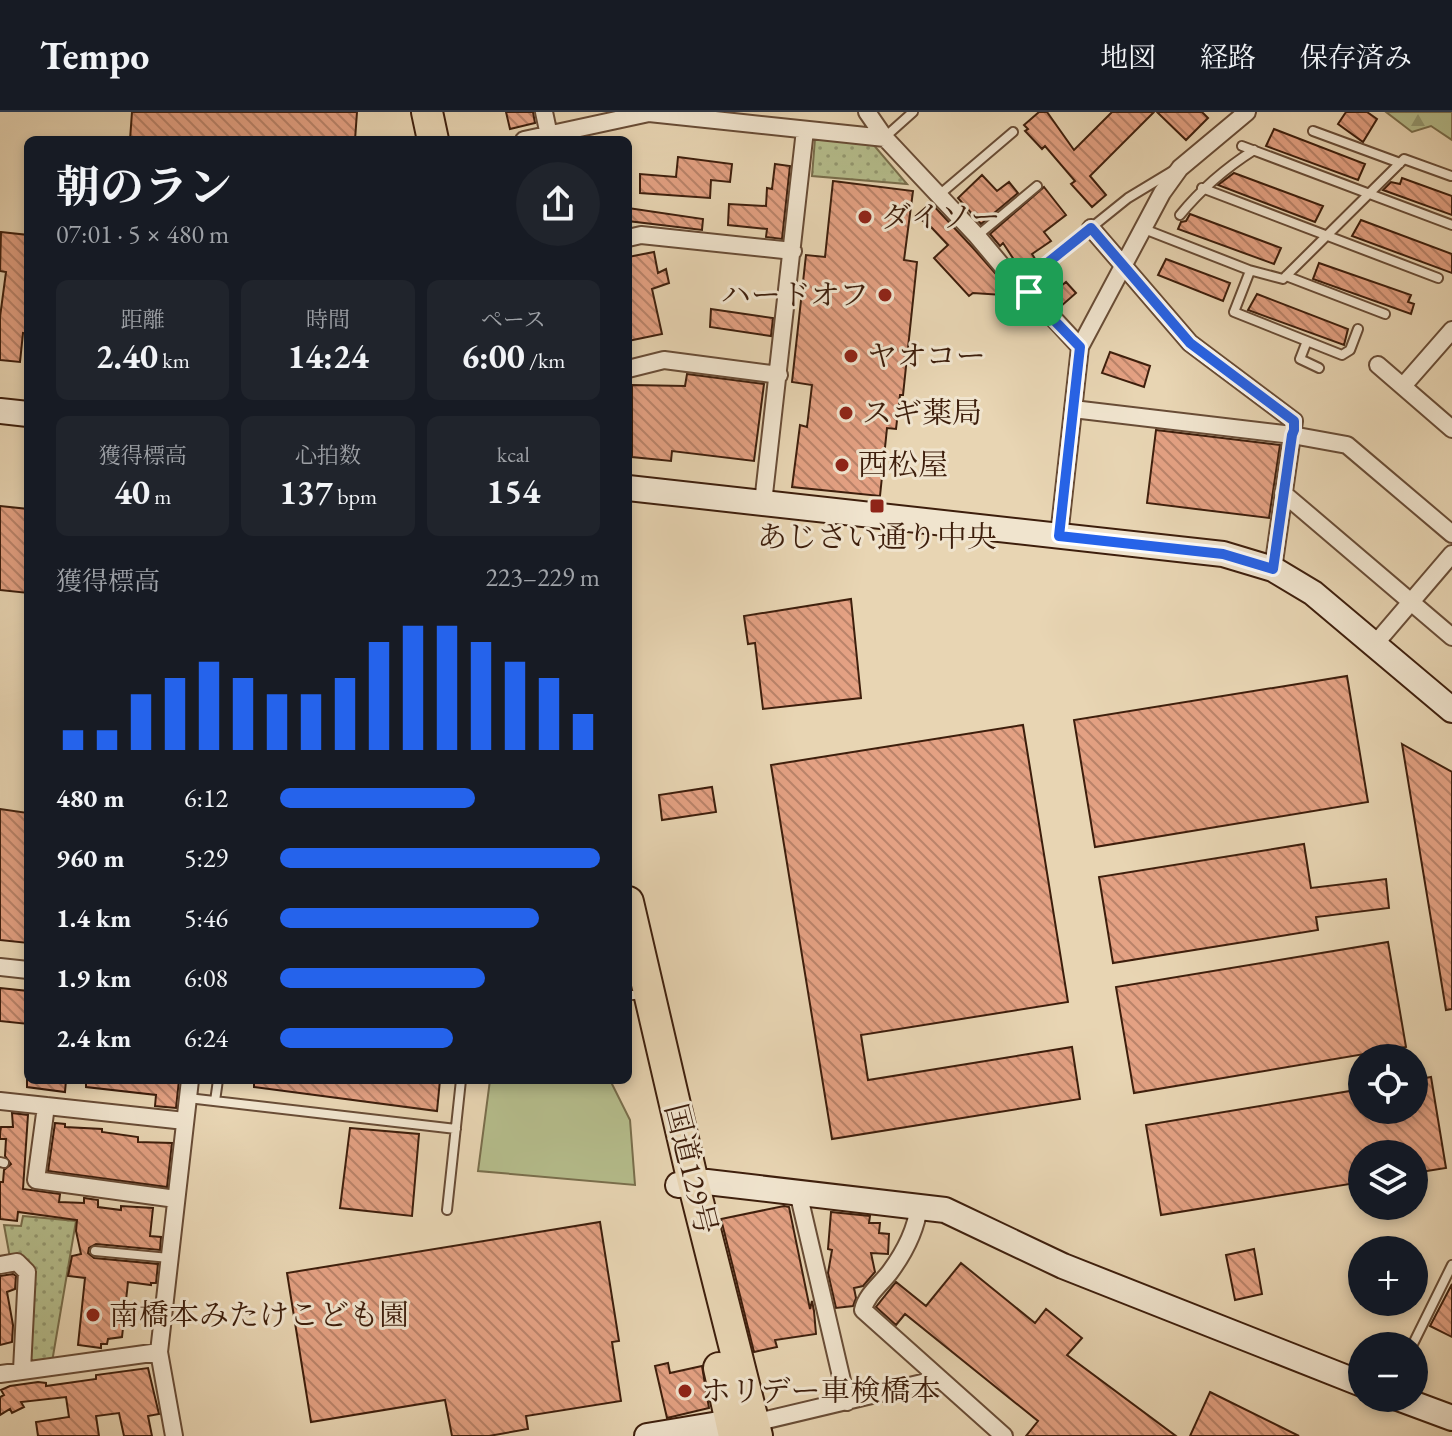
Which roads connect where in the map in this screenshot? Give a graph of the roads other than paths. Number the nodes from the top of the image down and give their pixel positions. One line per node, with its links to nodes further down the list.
1 (427, 112): 11 (highway)
2 (442, 112): 12 (highway)
3 (544, 112): 13 (street)
4 (867, 112): 15 (street)
5 (913, 112): 15 (lane)
6 (1247, 112): 19 (street)
7 (699, 115): 8 (street); 14 (street)
8 (805, 130): 15 (street); 32 (street)
9 (1313, 131): 18 (lane)
10 (1013, 132): 24 (lane)
11 (432, 136)
12 (447, 136)
13 (550, 136)
14 (554, 136)
15 (885, 138): 24 (street)
16 (1242, 146): 17 (lane)
17 (1254, 150): 22 (lane); 23 (lane)
18 (1400, 163): 20 (lane); 23 (lane)
19 (1180, 168): 27 (lane); 28 (street)
20 (1451, 176)
21 (1037, 186): 30 (lane)
22 (1202, 188): 25 (lane); 29 (lane)
23 (1370, 193): 26 (lane); 29 (lane)
24 (939, 195): 30 (street)
25 (1180, 215)
26 (1452, 225)
27 (1091, 228): 33 (street); 37 (lane)
28 (1143, 228): 33 (street); 34 (lane)
29 (1327, 235): 35 (lane); 36 (lane)
30 (977, 236): 37 (street)
31 (632, 237): 32 (street)
32 (793, 251): 46 (street)
33 (1123, 264): 42 (street); 52 (street)
34 (1250, 271): 35 (lane); 41 (lane)
35 (1286, 276): 38 (lane)
36 (1438, 278)
37 (1020, 285): 42 (street)
38 (1385, 314)
39 (1358, 329): 41 (lane)
40 (1452, 330): 47 (street)
41 (1307, 341): 45 (lane)
42 (1080, 347): 48 (street)
43 (1378, 365): 47 (street)
44 (632, 368): 46 (street)
45 (1319, 368)
46 (779, 375): 55 (street)
47 (1403, 386): 51 (street)
48 (1073, 409): 52 (street); 57 (street)
49 (0, 411): 50 (street)
50 (24, 414)
51 (1452, 429)
52 (1292, 435): 54 (street); 56 (street)
53 (632, 483): 55 (street)
54 (1283, 493): 59 (street); 60 (street)
55 (763, 503): 57 (street)
56 (1452, 534)
57 (1059, 536): 59 (street)
58 (1452, 554): 60 (street)
59 (1273, 569): 62 (street)
60 (1412, 602): 61 (street); 62 (street)
61 (1452, 637)
62 (1375, 644): 63 (street)
63 (1452, 710)
64 (632, 922): 77 (highway, 国道129号)
65 (0, 967): 66 (street)
66 (24, 970)
67 (632, 994): 77 (highway, 国道129号)
68 (190, 1084): 71 (street)
69 (217, 1084): 73 (lane)
70 (461, 1084): 76 (lane)
71 (188, 1098): 73 (lane); 75 (street)
72 (0, 1101): 74 (street)
73 (215, 1101): 76 (lane)
74 (46, 1106): 75 (street); 79 (street)
75 (185, 1121): 79 (street)
76 (456, 1129): 81 (lane)
77 (685, 1183): 78 (street); 95 (highway, 国道129号)
78 (798, 1192): 80 (street); 92 (street)
79 (176, 1199): 83 (street)
80 (919, 1206): 90 (street); 91 (street)
81 (447, 1210)
82 (95, 1251): 83 (lane)
83 (169, 1258): 87 (street)
84 (0, 1265): 88 (street)
85 (1452, 1265): 86 (lane)
86 (1419, 1332)
87 (159, 1352): 88 (street); 96 (street)
88 (22, 1370): 89 (street)
89 (0, 1374)
90 (1348, 1378)
91 (939, 1379): 92 (street); 98 (street)
92 (847, 1402): 95 (street)
93 (1428, 1409): 94 (street)
94 (1452, 1418)
95 (744, 1429): 97 (street)
96 (174, 1436)
97 (647, 1436)
98 (1004, 1436)

